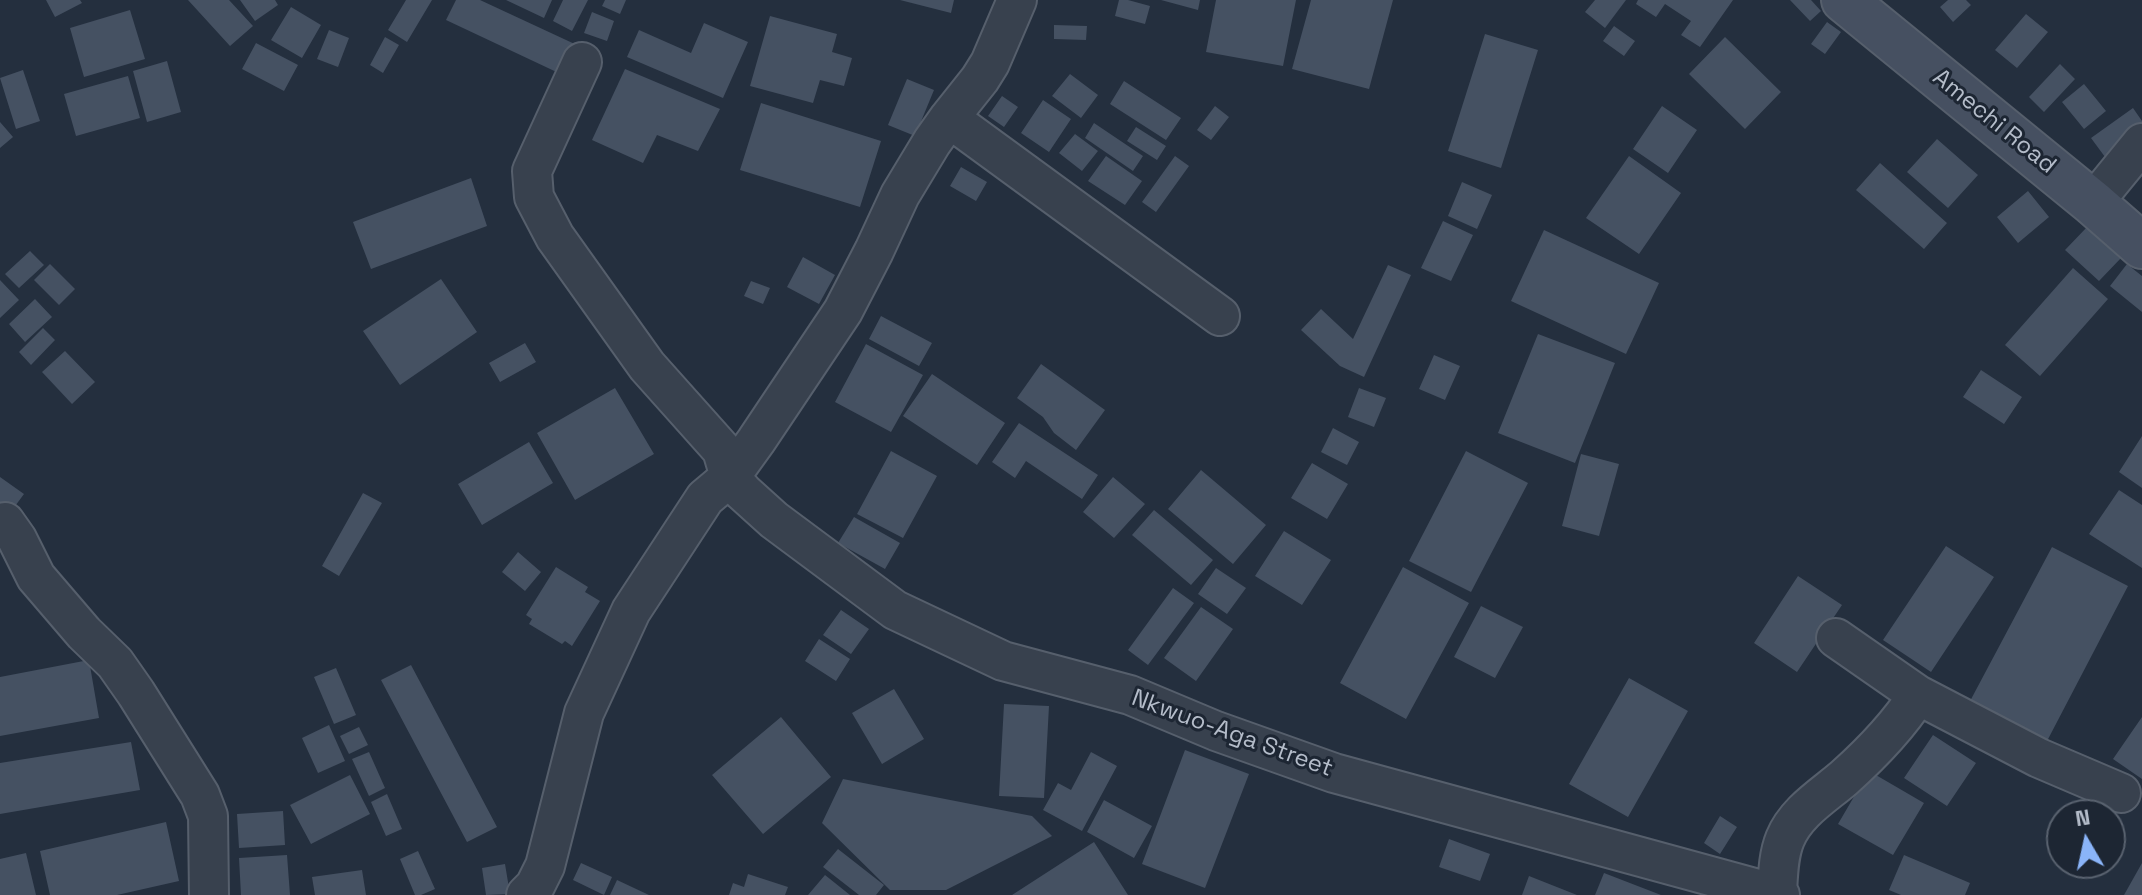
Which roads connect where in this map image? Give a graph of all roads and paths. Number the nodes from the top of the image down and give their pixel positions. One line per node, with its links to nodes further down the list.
1 (1017, 0): 4 (street)
2 (1844, 0): 6 (main road, Amechi Road)
3 (582, 62): 9 (street)
4 (949, 118): 8 (street); 9 (street)
5 (2142, 143): 6 (street)
6 (2093, 203): 7 (main road, Amechi Road)
7 (2142, 246)
8 (1220, 316)
9 (730, 477): 14 (street, Nkwuo-Aga Street); 16 (street)
10 (5, 522): 15 (street)
11 (1836, 638): 12 (street)
12 (1918, 695): 13 (street); 14 (street)
13 (2121, 793)
14 (1778, 894)
15 (209, 895)
16 (526, 895)

